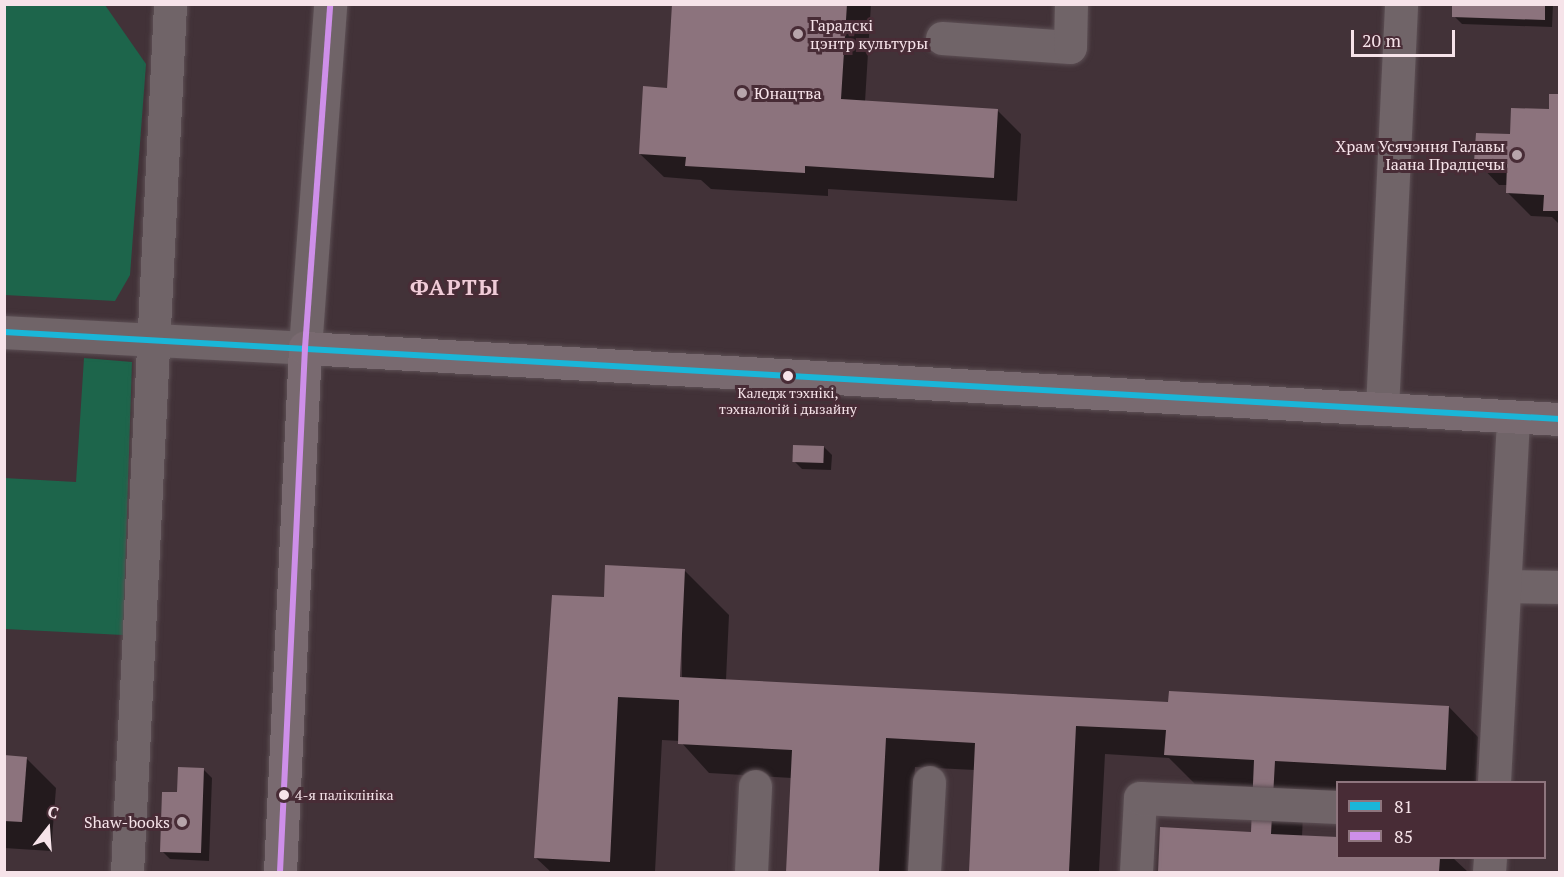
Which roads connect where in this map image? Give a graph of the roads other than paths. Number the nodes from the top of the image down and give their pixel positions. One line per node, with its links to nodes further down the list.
1 (170, 4): 7 (street)
2 (330, 4): 8 (street)
3 (1071, 4): 5 (street)
4 (1401, 4): 9 (street)
5 (942, 38)
6 (4, 332): 7 (street)
7 (154, 339): 8 (street); 18 (street)
8 (305, 348): 9 (main road); 19 (main road)
9 (1382, 408): 10 (main road)
10 (1513, 417): 11 (main road); 12 (street)
11 (1560, 419)
12 (1506, 586): 13 (street); 14 (street)
13 (1560, 587)
14 (1494, 781)
15 (929, 782): 21 (street)
16 (755, 786): 20 (street)
17 (1336, 807): 22 (street)
18 (127, 873)
19 (280, 873)
20 (751, 873)
21 (924, 873)
22 (1136, 873)

